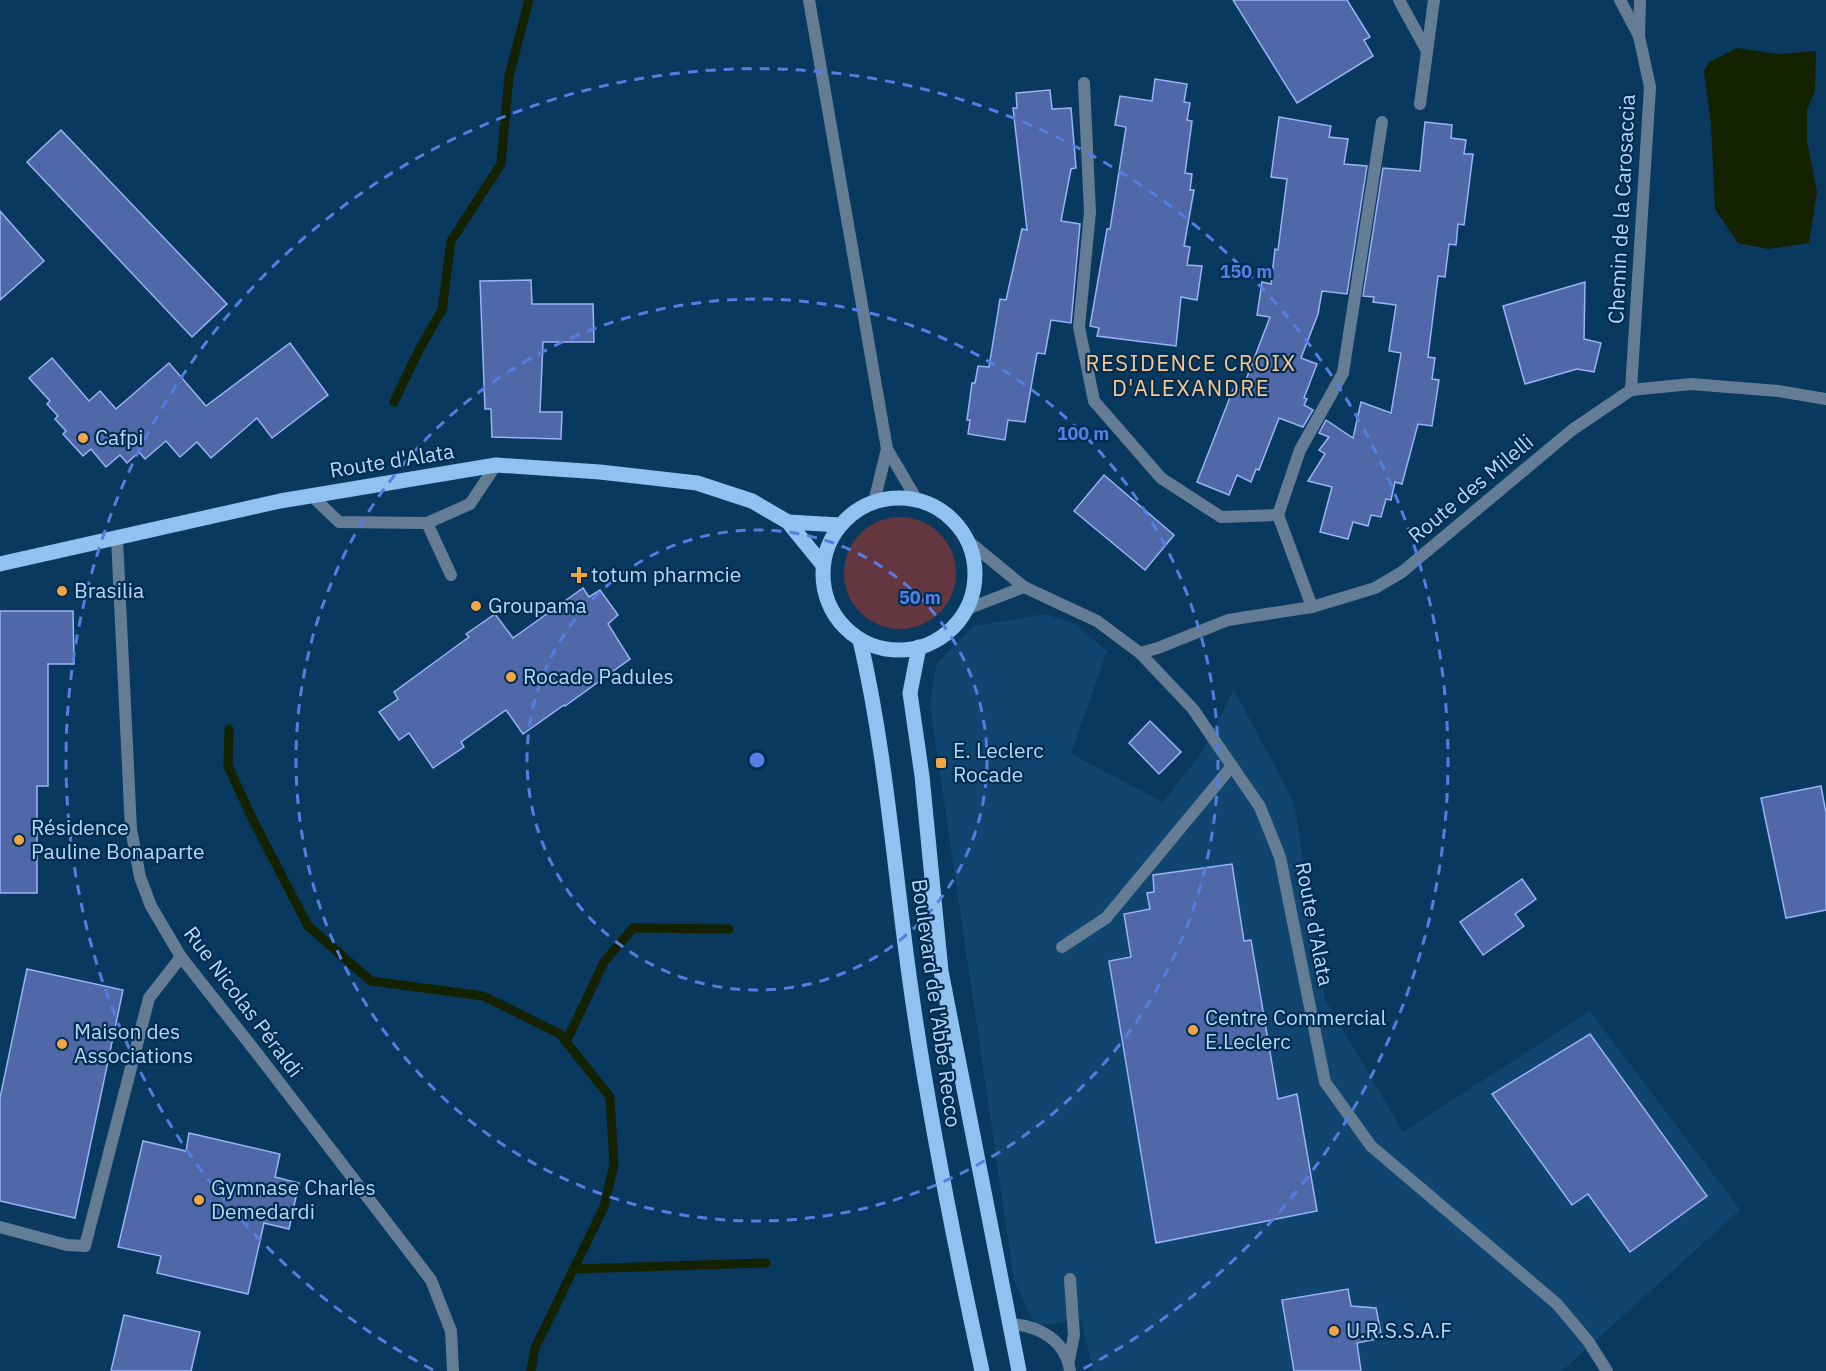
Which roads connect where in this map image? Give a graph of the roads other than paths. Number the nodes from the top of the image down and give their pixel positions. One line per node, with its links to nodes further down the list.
1 (809, 0): 13 (street)
2 (1399, 0): 7 (street)
3 (1434, 0): 7 (street)
4 (1620, 0): 6 (street, Chemin de la Carosaccia)
5 (1640, 0): 6 (street)
6 (1639, 36): 11 (street, Chemin de la Carosaccia)
7 (1427, 51): 9 (street)
8 (1084, 83): 18 (street)
9 (1420, 104)
10 (1382, 122): 18 (street)
11 (1631, 390): 12 (street, Route des Milelli); 28 (street, Route des Milelli)
12 (1826, 399)
13 (887, 449): 16 (street); 17 (street)
14 (495, 465): 15 (main road, Route d'Alata); 19 (main road, Route d'Alata); 20 (street)
15 (311, 495): 20 (street); 22 (main road, Route d'Alata)
16 (917, 500): 17 (main road); 23 (main road)
17 (874, 502): 21 (main road)
18 (1278, 515): 28 (street)
19 (788, 522): 21 (main road, Route d'Alata); 25 (main road, Route d'Alata)
20 (427, 523): 26 (street)
21 (840, 525): 25 (main road)
22 (117, 539): 24 (main road, Route d'Alata); 35 (street, Rue Nicolas Péraldi)
23 (968, 541): 27 (street, Route d'Alata); 29 (main road)
24 (0, 564)
25 (823, 565): 30 (main road)
26 (451, 575)
27 (1024, 587): 29 (street); 32 (street, Route d'Alata)
28 (1312, 607): 32 (street, Route des Milelli)
29 (967, 609): 31 (main road)
30 (860, 640): 31 (main road); 41 (main road, Boulevard de l'Abbé Recco)
31 (919, 648): 38 (main road, Boulevard de l'Abbé Recco)
32 (1140, 653): 33 (street, Route d'Alata)
33 (1232, 766): 34 (street); 43 (street, Route d'Alata)
34 (1062, 947)
35 (181, 957): 36 (street); 40 (street, Rue Nicolas Péraldi)
36 (0, 1227)
37 (1070, 1279): 39 (street)
38 (1010, 1324): 39 (street); 42 (main road, Boulevard de l'Abbé Recco)
39 (1069, 1365)
40 (453, 1371)
41 (982, 1371)
42 (1019, 1371)
43 (1608, 1371)

